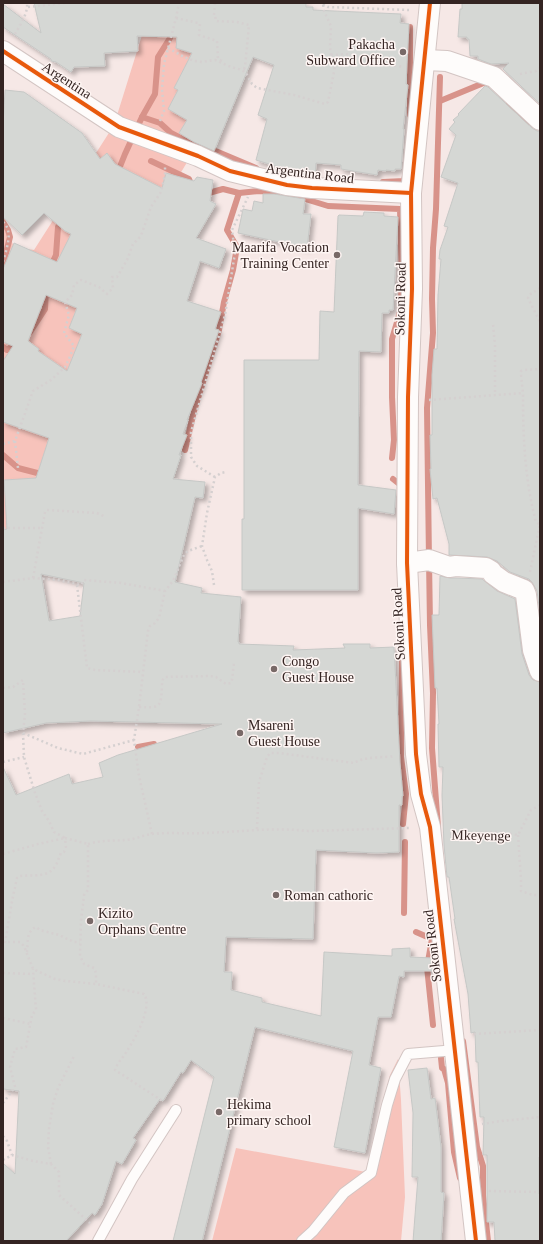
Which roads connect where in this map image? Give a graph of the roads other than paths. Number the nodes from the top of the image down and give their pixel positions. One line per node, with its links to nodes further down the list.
1 (430, 6): 3 (street, Sokoni Road)
2 (3, 51): 5 (street, Argentina)
3 (424, 60): 4 (street); 6 (street, Sokoni Road)
4 (540, 120)
5 (119, 127): 6 (street, Argentina Road)
6 (411, 193): 7 (street, Sokoni Road)
7 (407, 563): 8 (street); 10 (street, Sokoni Road)
8 (531, 592): 9 (street)
9 (540, 671)
10 (456, 1050): 13 (lane); 14 (street, Sokoni Road)
11 (176, 1110): 12 (lane)
12 (100, 1236)
13 (302, 1241)
14 (476, 1241)

